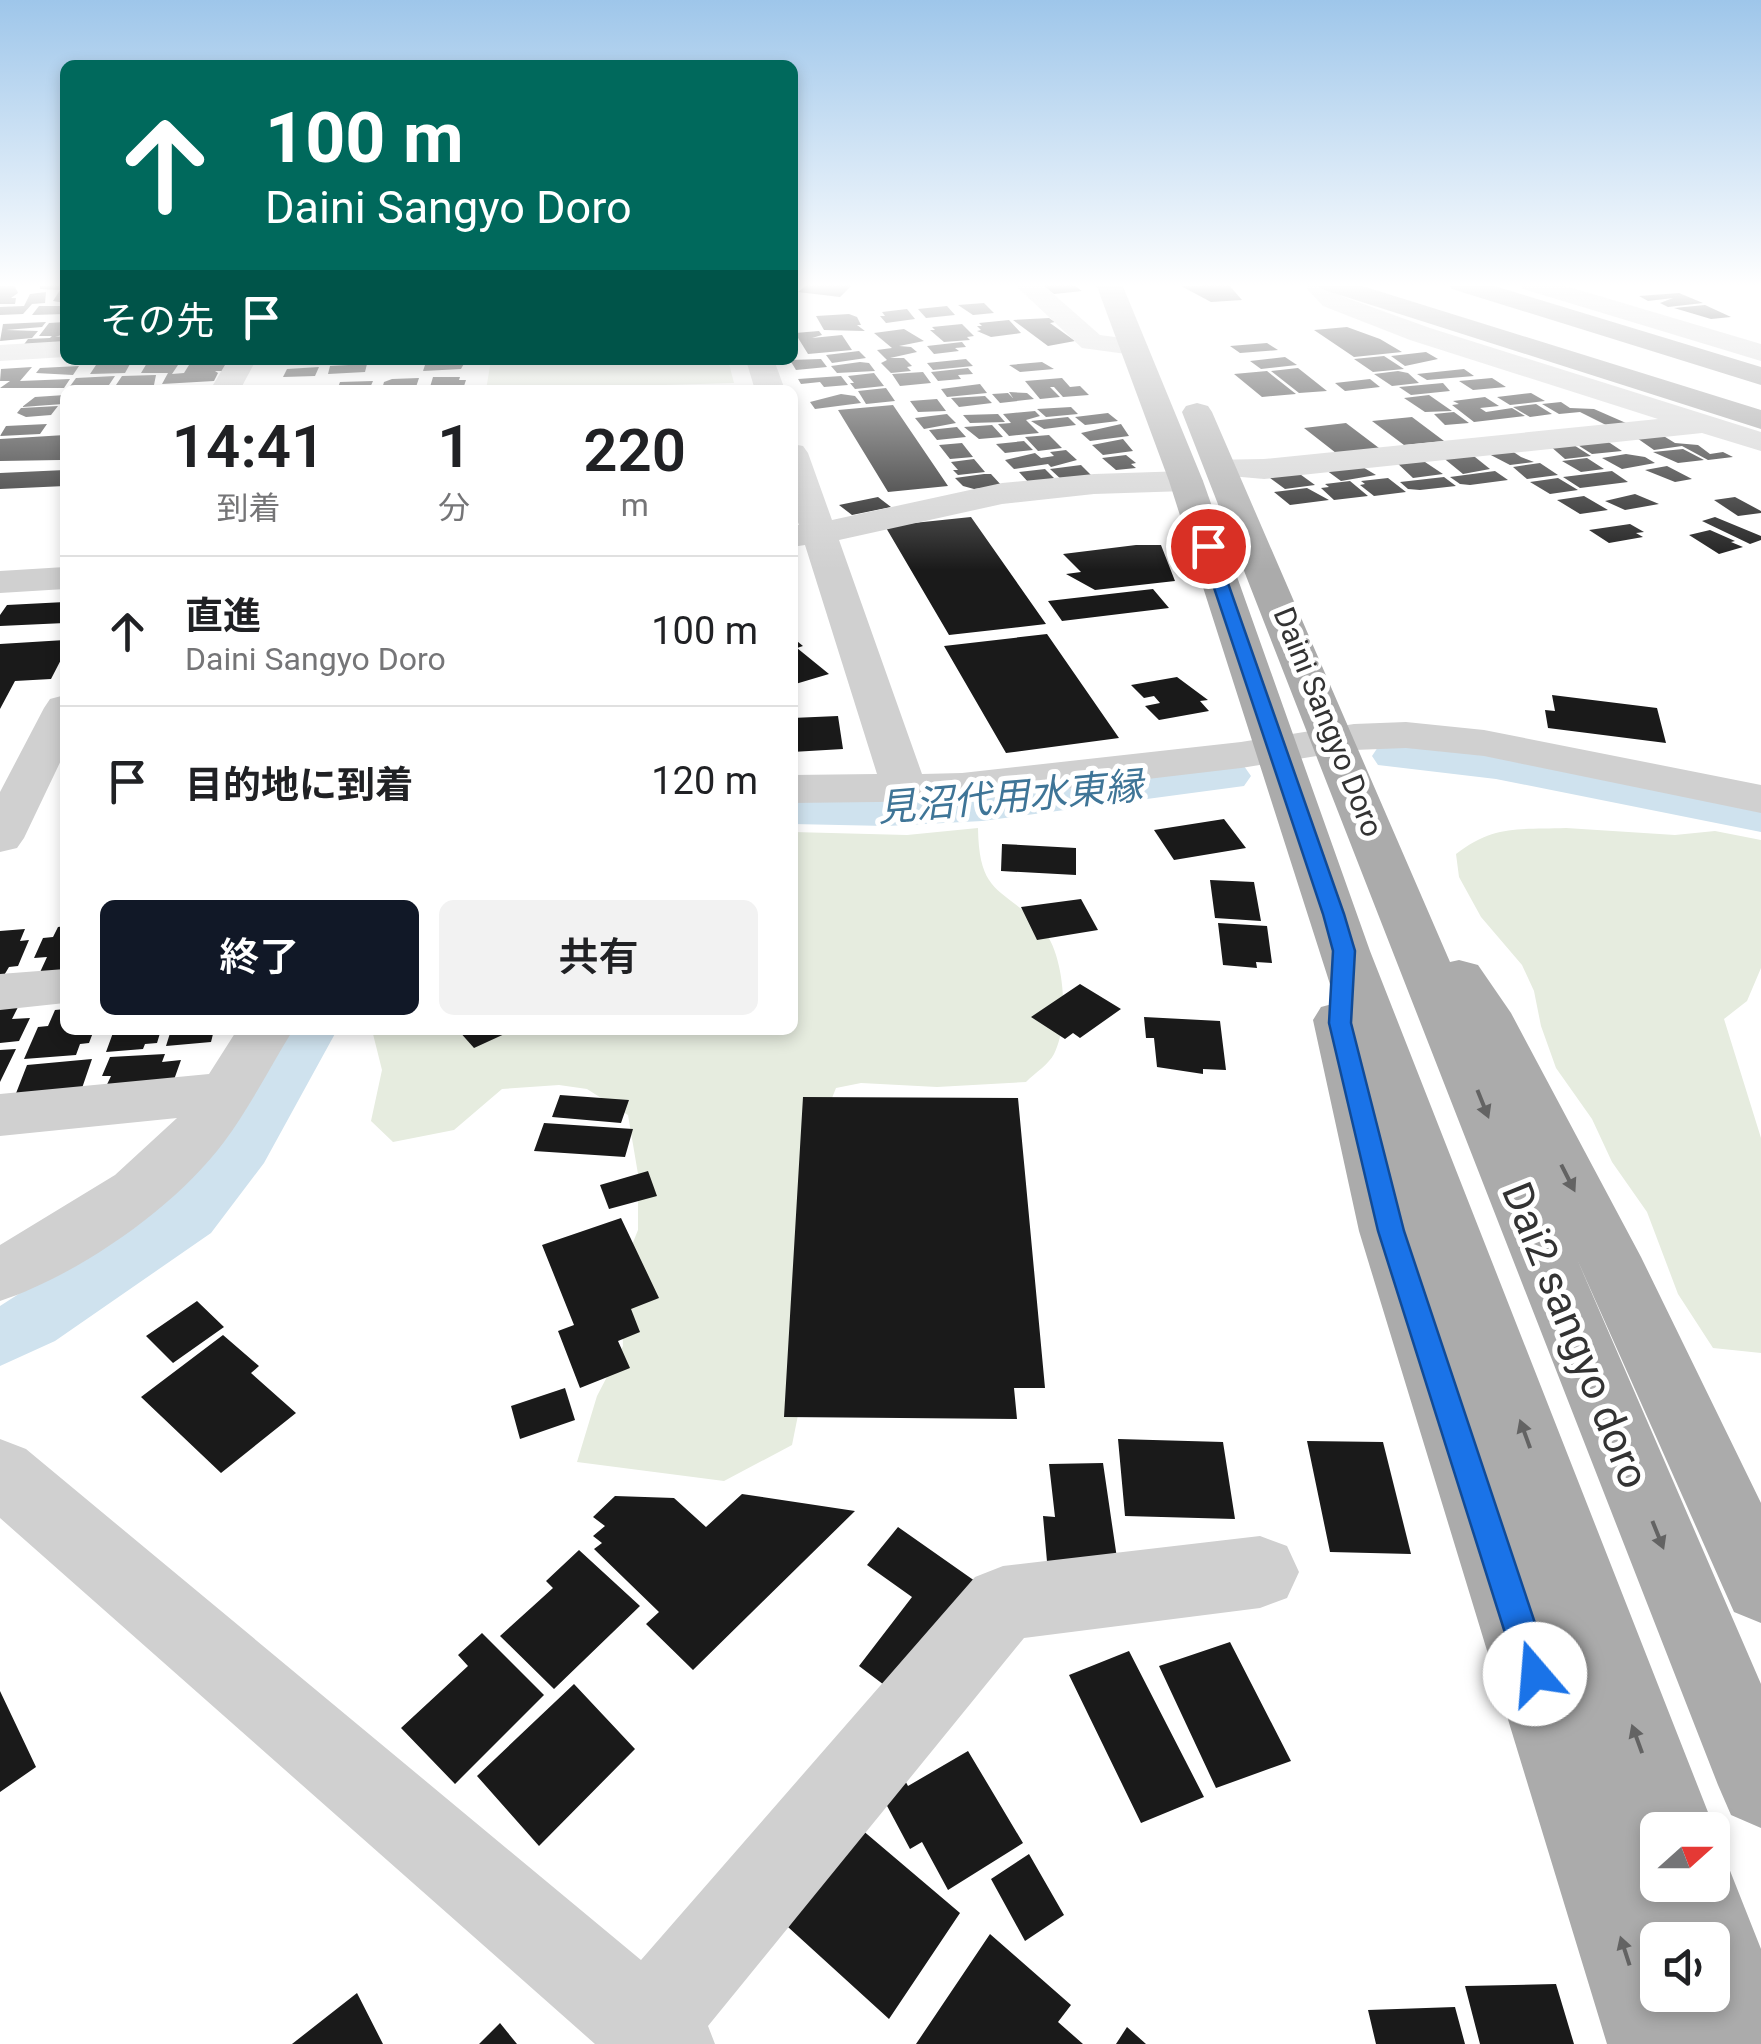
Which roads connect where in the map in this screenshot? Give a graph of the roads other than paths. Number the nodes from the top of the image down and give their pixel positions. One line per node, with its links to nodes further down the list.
1 (1152, 379): 13 (main road, Daini Sangyo Doro)
2 (1174, 379): 13 (main road, Daini Sangyo Doro)
3 (1566, 379): 11 (street)
4 (1635, 379): 10 (highway)
5 (1643, 379): 10 (highway)
6 (1684, 379): 9 (highway)
7 (1737, 379): 8 (highway)
8 (1761, 387)
9 (1761, 404)
10 (1761, 419)
11 (1702, 424): 12 (street); 13 (street)
12 (1761, 442)
13 (1203, 474): 15 (street); 19 (main road, Daini Sangyo Doro); 20 (main road, Daini Sangyo Doro)
14 (798, 486): 15 (street)
15 (807, 535): 22 (street)
16 (60, 578): 17 (street)
17 (0, 582)
18 (60, 719): 24 (street)
19 (1335, 740): 20 (street); 23 (street); 25 (main road, Daini Sangyo Doro)
20 (1277, 750): 22 (street); 26 (main road, Daini Sangyo Doro)
21 (798, 788): 22 (street)
22 (904, 788)
23 (1761, 799)
24 (0, 838)
25 (1394, 884): 35 (main road, one-way to 35); 36 (main road, Dai2 sangyo doro, one-way to 36)
26 (1344, 951): 37 (main road, Dai2 sangyo doro, one-way to 26); 40 (main road, one-way to 26)
27 (60, 986): 28 (street)
28 (0, 992)
29 (263, 1035): 30 (street)
30 (225, 1093): 31 (street); 32 (street)
31 (0, 1114)
32 (0, 1275)
33 (0, 1472): 39 (street)
34 (1260, 1572): 39 (street)
35 (1761, 1586)
36 (1761, 1785)
37 (1664, 1812)
38 (1730, 1990): 41 (main road)
39 (657, 2035)
40 (1655, 2044)
41 (1750, 2044)

